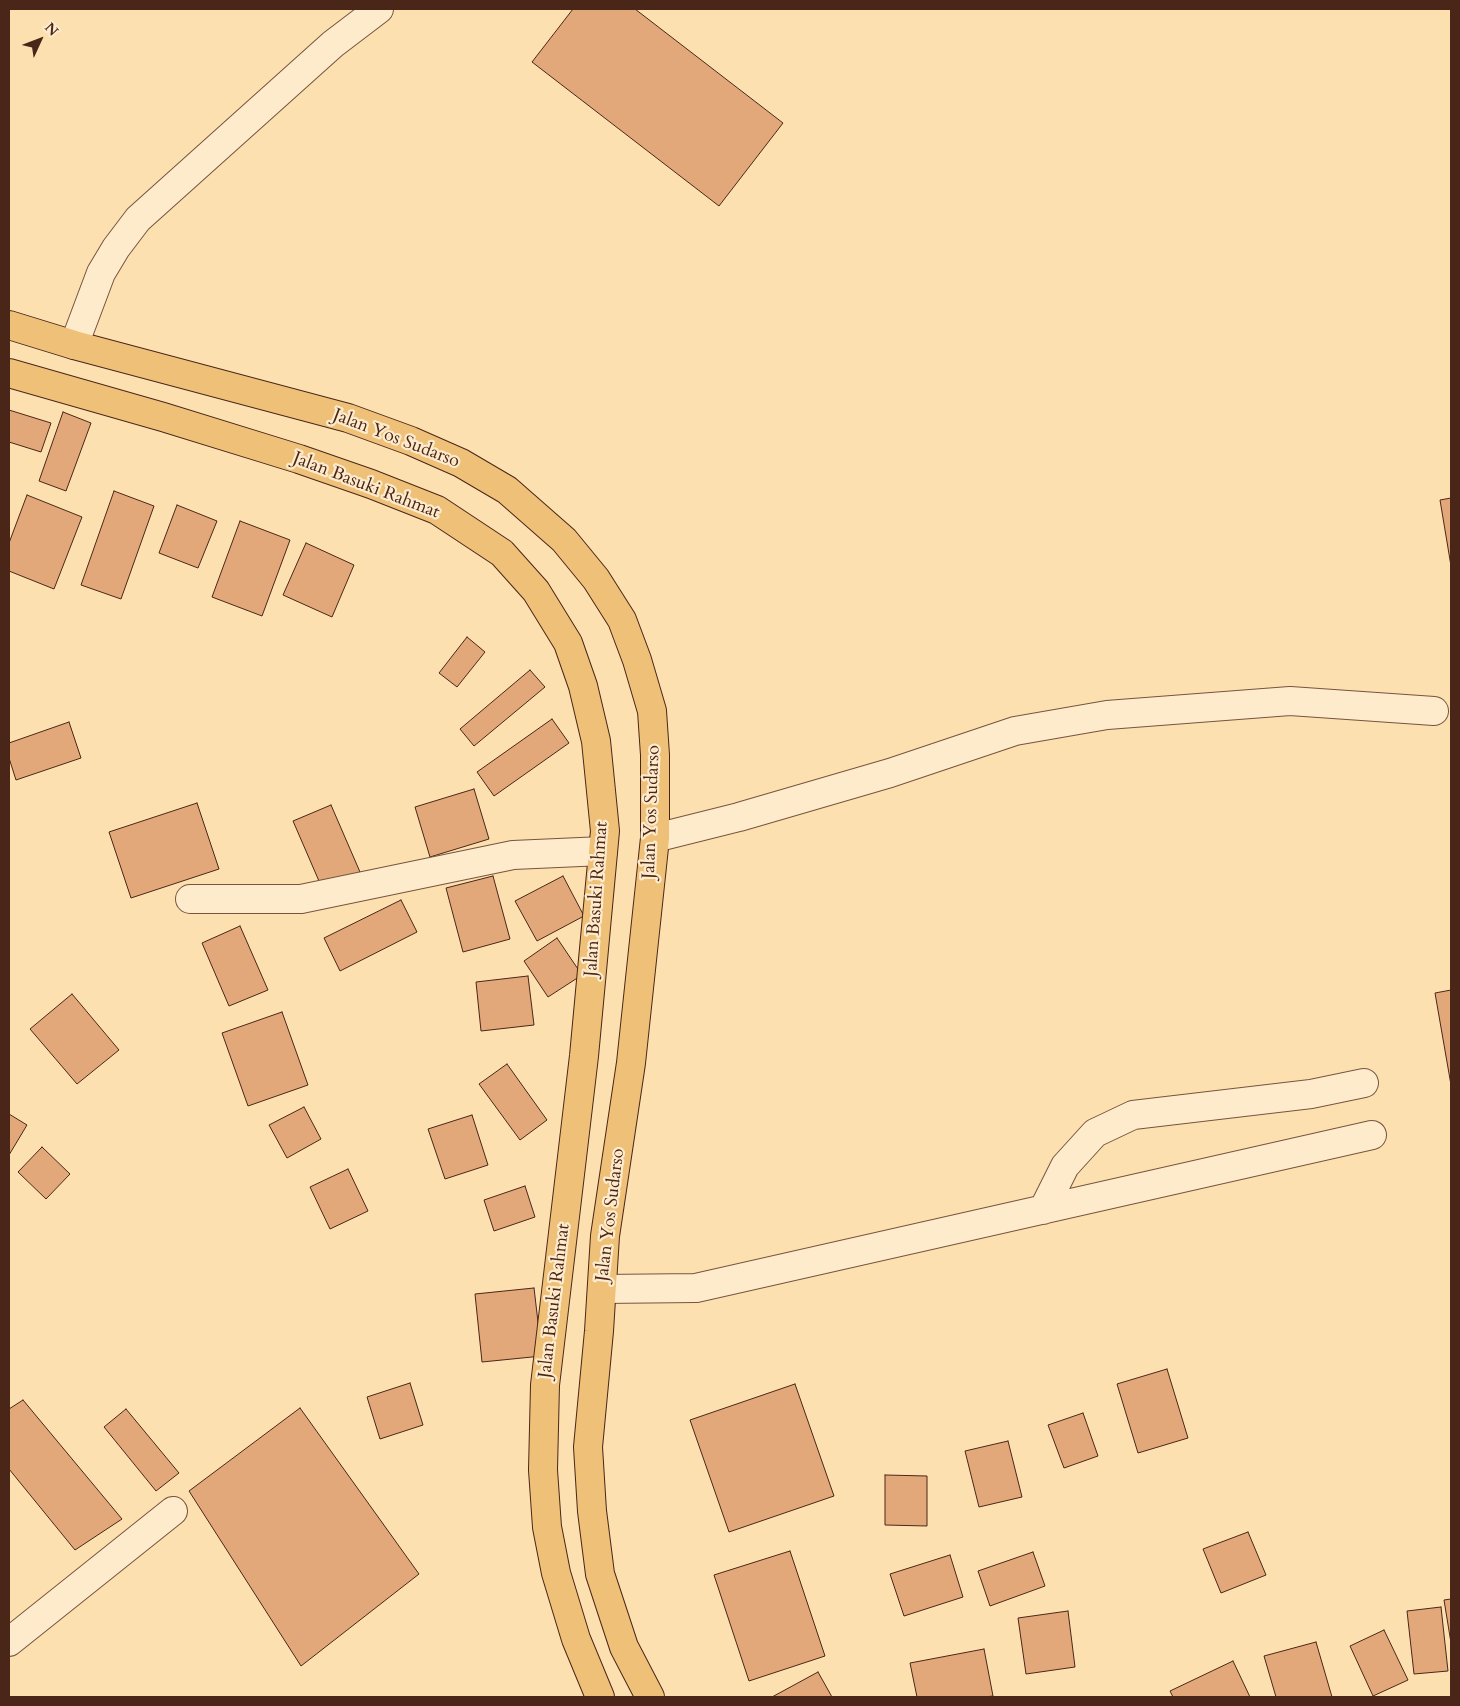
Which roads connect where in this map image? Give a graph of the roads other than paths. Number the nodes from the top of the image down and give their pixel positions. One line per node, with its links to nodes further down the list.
1 (379, 9): 3 (street)
2 (9, 325): 3 (highway, Jalan Yos Sudarso)
3 (74, 345): 6 (highway, Jalan Yos Sudarso)
4 (9, 373): 7 (highway, Jalan Basuki Rahmat)
5 (1434, 711): 6 (street)
6 (655, 838): 12 (highway, Jalan Yos Sudarso)
7 (603, 851): 8 (street); 15 (highway, Jalan Basuki Rahmat)
8 (190, 899)
9 (1364, 1083): 11 (street)
10 (1372, 1135): 11 (street)
11 (1043, 1210): 12 (street)
12 (602, 1290): 16 (highway, Jalan Yos Sudarso)
13 (173, 1511): 14 (street)
14 (9, 1642)
15 (600, 1697)
16 (650, 1697)

